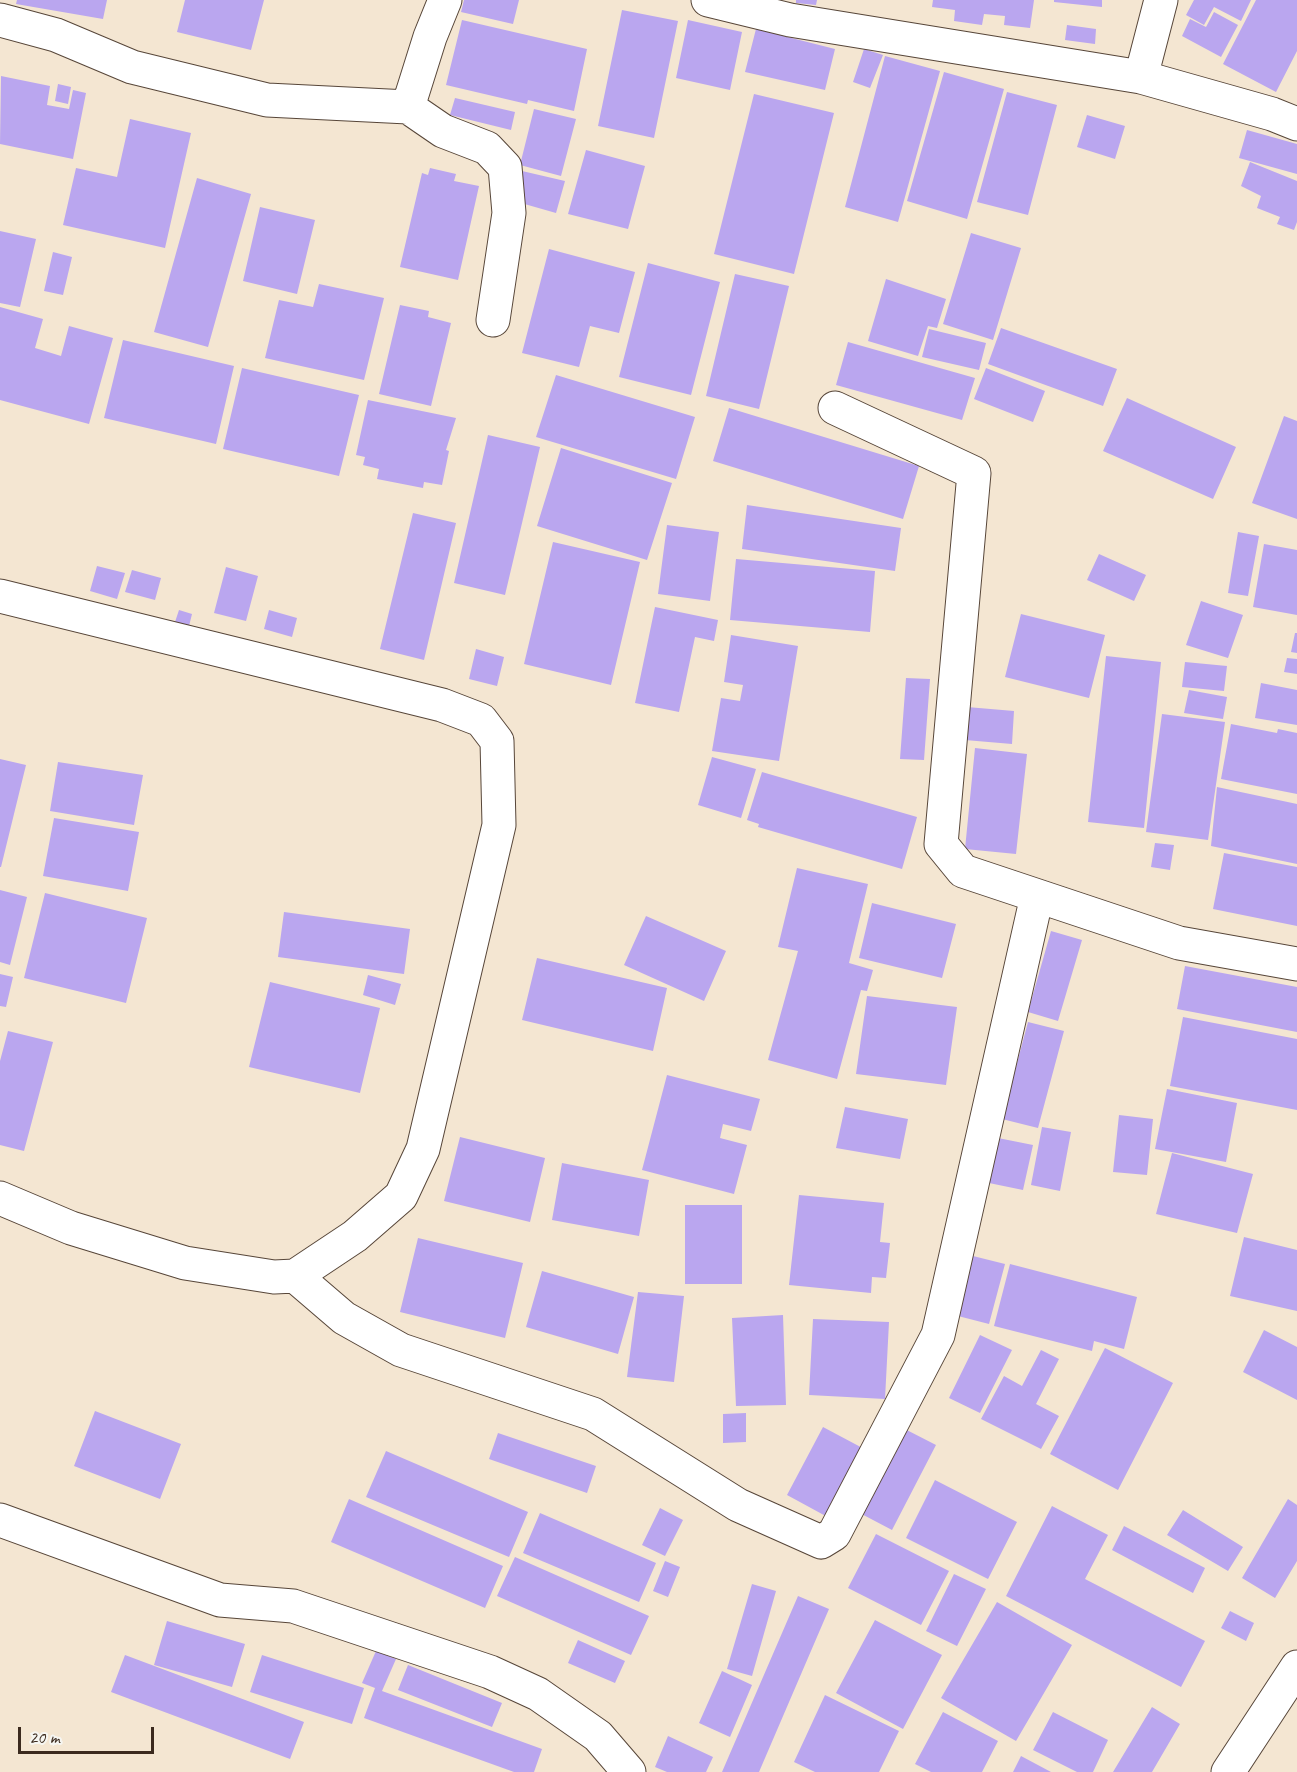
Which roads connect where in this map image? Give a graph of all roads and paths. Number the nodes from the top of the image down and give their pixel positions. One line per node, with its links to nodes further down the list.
1 (445, 0): 6 (street)
2 (708, 0): 5 (street)
3 (1161, 0): 5 (street)
4 (0, 20): 6 (street)
5 (1142, 77): 7 (street)
6 (408, 106): 8 (street)
7 (1297, 124)
8 (493, 320)
9 (835, 408): 11 (street)
10 (0, 596): 14 (street)
11 (1037, 896): 12 (street); 14 (street)
12 (1297, 964)
13 (0, 1198): 14 (street)
14 (295, 1276)
15 (0, 1520): 17 (street)
16 (1297, 1667): 18 (street)
17 (629, 1772)
18 (1228, 1772)

